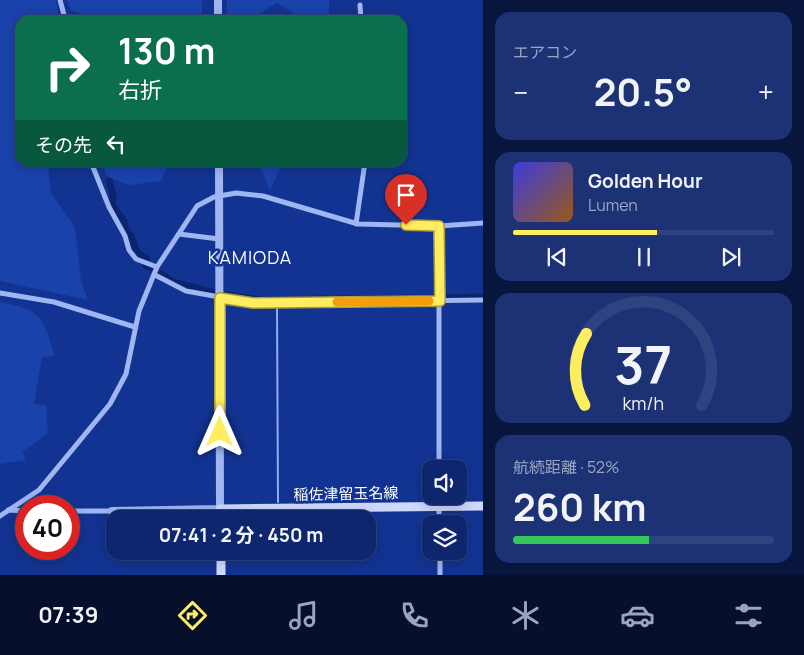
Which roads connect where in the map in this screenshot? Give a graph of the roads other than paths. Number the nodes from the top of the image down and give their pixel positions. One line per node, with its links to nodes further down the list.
1 (60, 0): 4 (street)
2 (218, 0): 5 (street)
3 (360, 5): 6 (street)
4 (64, 15)
5 (218, 15)
6 (361, 15)
7 (93, 167): 16 (street)
8 (219, 167): 10 (street)
9 (364, 167): 12 (street)
10 (219, 196): 12 (street); 14 (street); 15 (street)
11 (483, 223): 13 (street)
12 (356, 224): 13 (street)
13 (439, 226): 21 (street)
14 (179, 234): 15 (street); 16 (street)
15 (219, 239): 19 (street)
16 (157, 268): 17 (street)
17 (155, 275): 19 (street); 22 (street)
18 (0, 293): 22 (street)
19 (220, 298): 21 (street); 26 (street)
20 (483, 300): 21 (street)
21 (440, 301): 23 (street)
22 (135, 327): 27 (street)
23 (440, 460)
24 (439, 506): 25 (main road, 稲佐津留玉名線); 26 (main road, 稲佐津留玉名線); 32 (street)
25 (483, 506)
26 (220, 509): 29 (street)
27 (8, 510): 28 (street); 33 (street)
28 (15, 510)
29 (166, 510)
30 (80, 511): 31 (street)
31 (106, 511)
32 (440, 515)
33 (0, 516)
34 (221, 560): 36 (main road)
35 (440, 560): 37 (street)
36 (221, 575)
37 (440, 575)

